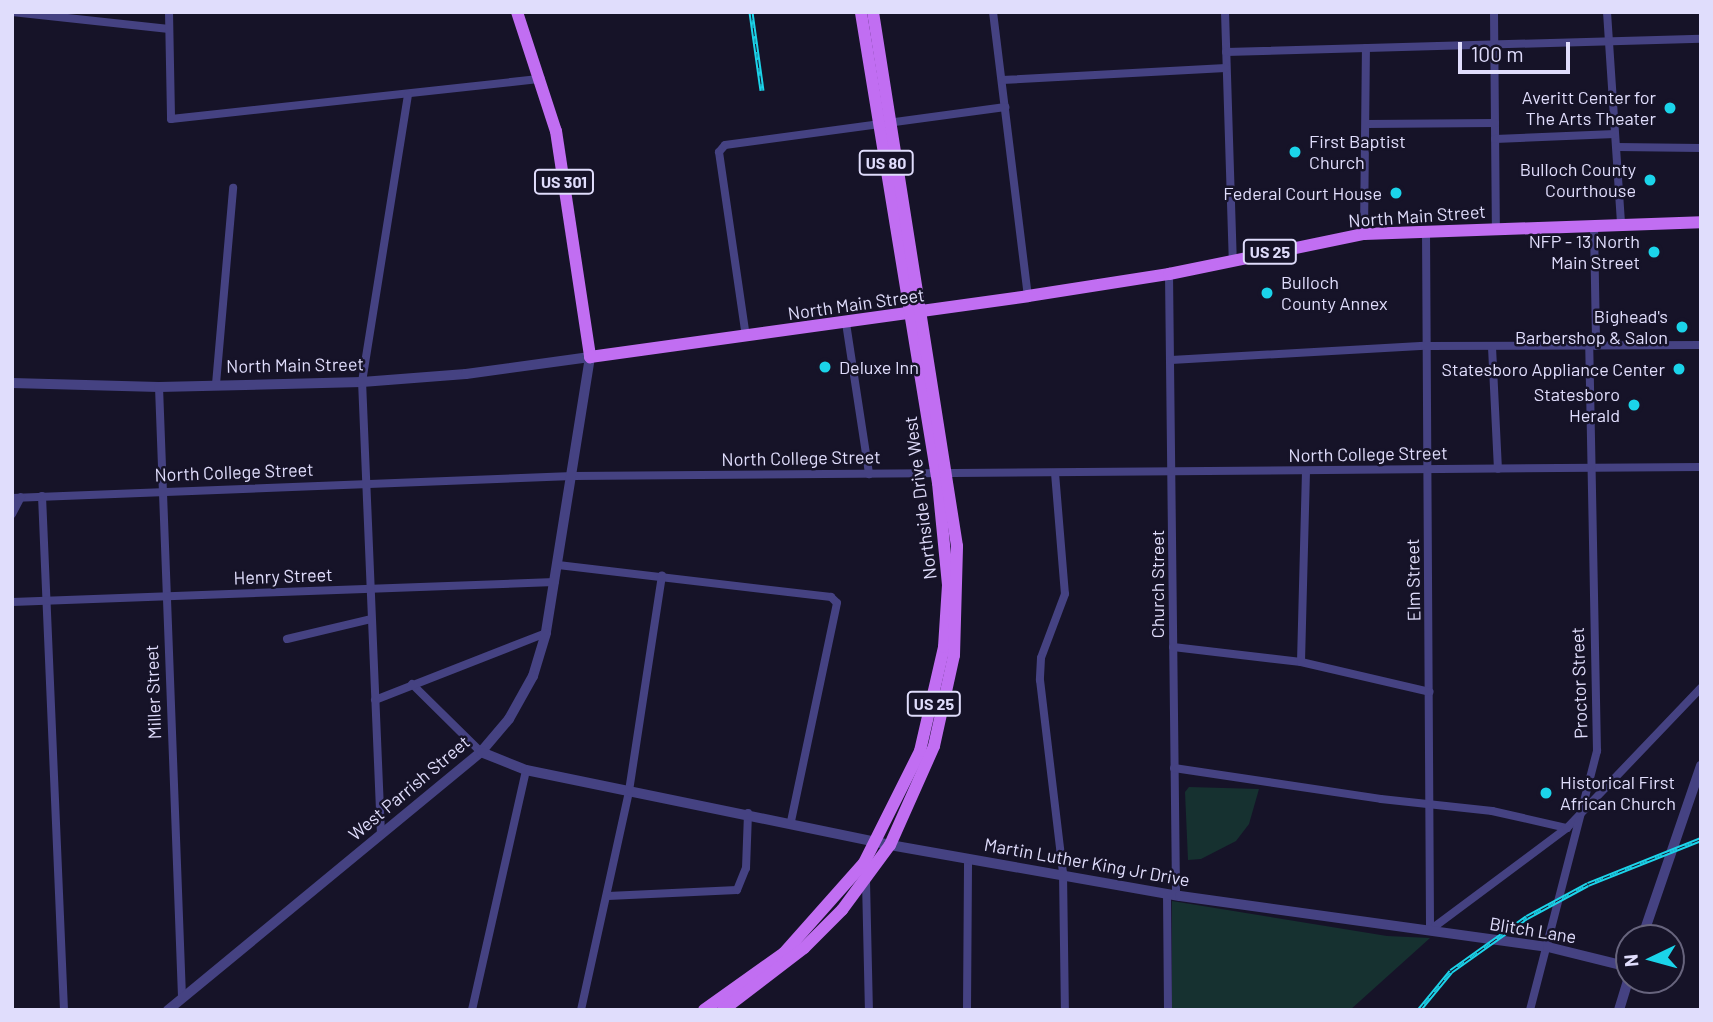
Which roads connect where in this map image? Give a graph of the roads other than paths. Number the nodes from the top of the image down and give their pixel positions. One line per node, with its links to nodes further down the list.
1 (12, 12): 10 (street)
2 (169, 12): 10 (street)
3 (517, 12): 17 (main road, US 301)
4 (861, 12): 22 (main road, US 80)
5 (873, 12): 22 (main road, US 80)
6 (993, 12): 18 (street)
7 (1224, 12): 15 (street)
8 (1494, 12): 13 (street)
9 (1607, 12): 12 (street)
10 (169, 29): 19 (street)
11 (1701, 38): 12 (street)
12 (1609, 43): 13 (street); 24 (street)
13 (1494, 45): 14 (street); 21 (street)
14 (1366, 48): 15 (street); 23 (street)
15 (1226, 52): 16 (street)
16 (1226, 68): 18 (street); 35 (street)
17 (541, 79): 19 (street); 45 (main road, US 301)
18 (1002, 80): 20 (street)
19 (408, 95): 47 (street)
20 (1005, 107): 22 (street); 37 (street)
21 (1495, 123): 23 (street); 25 (street)
22 (885, 124): 38 (main road, US 80); 40 (street)
23 (1366, 124): 34 (street)
24 (1615, 134): 25 (street); 26 (street)
25 (1495, 139): 32 (street)
26 (1617, 148): 27 (street); 30 (street)
27 (1701, 148)
28 (233, 188): 49 (street)
29 (1701, 222): 30 (main road, North Main Street / US 25)
30 (1621, 225): 31 (main road, North Main Street / US 25)
31 (1594, 226): 32 (main road, North Main Street / US 25); 43 (street, Proctor Street)
32 (1496, 229): 33 (main road, North Main Street / US 25)
33 (1426, 230): 34 (main road, North Main Street / US 25); 42 (street, Elm Street)
34 (1364, 234): 35 (main road, North Main Street / US 25)
35 (1233, 261): 36 (main road, North Main Street / US 25)
36 (1169, 274): 37 (main road, North Main Street / US 25); 46 (street, Church Street)
37 (1028, 296): 38 (main road, North Main Street / US 25)
38 (917, 313): 39 (main road, North Main Street); 56 (main road, Northside Drive West / US 25)
39 (846, 323): 40 (main road, North Main Street); 59 (street)
40 (746, 337): 45 (main road, North Main Street)
41 (1701, 345): 43 (street)
42 (1425, 346): 44 (street); 46 (street); 54 (street, Elm Street)
43 (1592, 346): 44 (street); 52 (street, Proctor Street)
44 (1492, 347): 53 (street)
45 (590, 357): 47 (street, North Main Street); 60 (street, West Parrish Street)
46 (1171, 360): 58 (street, Church Street)
47 (362, 382): 49 (street, North Main Street); 61 (street)
48 (12, 383): 50 (street, North Main Street)
49 (216, 384): 50 (street, North Main Street)
50 (159, 387): 62 (street, Miller Street)
51 (1701, 467): 52 (street, North College Street)
52 (1590, 468): 53 (street, North College Street); 89 (street, Proctor Street)
53 (1498, 469): 54 (street, North College Street)
54 (1427, 470): 55 (street, North College Street); 80 (street, Elm Street)
55 (1306, 471): 58 (street, North College Street); 77 (street)
56 (942, 472): 57 (street, North College Street); 59 (street, North College Street); 93 (main road, Northside Drive West / US 25); 94 (main road, Northside Drive West / US 25)
57 (1055, 472): 58 (street, North College Street); 96 (street)
58 (1173, 472): 76 (street, Church Street)
59 (869, 474): 60 (street, North College Street)
60 (573, 476): 61 (street, North College Street); 66 (street, West Parrish Street)
61 (366, 483): 62 (street, North College Street); 69 (street)
62 (160, 490): 63 (street, North College Street); 70 (street, Miller Street)
63 (42, 496): 64 (street, North College Street); 71 (street)
64 (17, 498): 65 (street)
65 (12, 514)
66 (558, 565): 67 (street); 68 (street, West Parrish Street)
67 (662, 576): 86 (street); 90 (street)
68 (555, 582): 69 (street, Henry Street); 74 (street, West Parrish Street)
69 (370, 589): 70 (street, Henry Street); 73 (street)
70 (165, 595): 71 (street, Henry Street); 104 (street, Miller Street)
71 (44, 601): 72 (street, Henry Street); 105 (street)
72 (12, 602)
73 (371, 619): 75 (street); 81 (street)
74 (546, 633): 78 (street); 82 (street, West Parrish Street)
75 (287, 639)
76 (1173, 647): 77 (street); 84 (street, Church Street)
77 (1301, 662): 80 (street)
78 (412, 684): 81 (street); 82 (street, Martin Luther King Jr Drive)
79 (1701, 688): 89 (street)
80 (1430, 692): 87 (street, Elm Street)
81 (374, 700): 92 (street)
82 (481, 752): 85 (street, Martin Luther King Jr Drive); 92 (street, West Parrish Street)
83 (1701, 765): 100 (street)
84 (1174, 768): 87 (street); 98 (street, Church Street)
85 (526, 770): 86 (street, Martin Luther King Jr Drive); 107 (street)
86 (629, 791): 88 (street, Martin Luther King Jr Drive); 99 (street)
87 (1430, 805): 91 (street); 101 (street, Elm Street)
88 (748, 813): 90 (street, Martin Luther King Jr Drive); 99 (street)
89 (1583, 813): 91 (street); 102 (street, Proctor Street)
90 (792, 821): 93 (street, Martin Luther King Jr Drive)
91 (1567, 828): 101 (street)
92 (381, 834): 104 (street, West Parrish Street)
93 (876, 842): 94 (street, Martin Luther King Jr Drive); 109 (main road, Northside Drive West / US 25)
94 (890, 845): 95 (street, Martin Luther King Jr Drive); 97 (main road, Northside Drive West / US 25)
95 (968, 859): 96 (street, Martin Luther King Jr Drive); 112 (street)
96 (1063, 873): 98 (street, Martin Luther King Jr Drive); 113 (street)
97 (866, 881): 110 (main road, Northside Drive West / US 25); 111 (street)
98 (1172, 894): 101 (street, Martin Luther King Jr Drive); 114 (street, Church Street)
99 (608, 897): 108 (street)
100 (1647, 924)
101 (1430, 930): 102 (street, Blitch Lane)
102 (1548, 947): 103 (street, Blitch Lane); 115 (street, Proctor Street)
103 (1615, 964)
104 (182, 996): 106 (street, West Parrish Street)
105 (64, 1010)
106 (168, 1010)
107 (472, 1010)
108 (581, 1010)
109 (704, 1010)
110 (723, 1010)
111 (869, 1010)
112 (967, 1010)
113 (1065, 1010)
114 (1168, 1010)
115 (1530, 1010)

